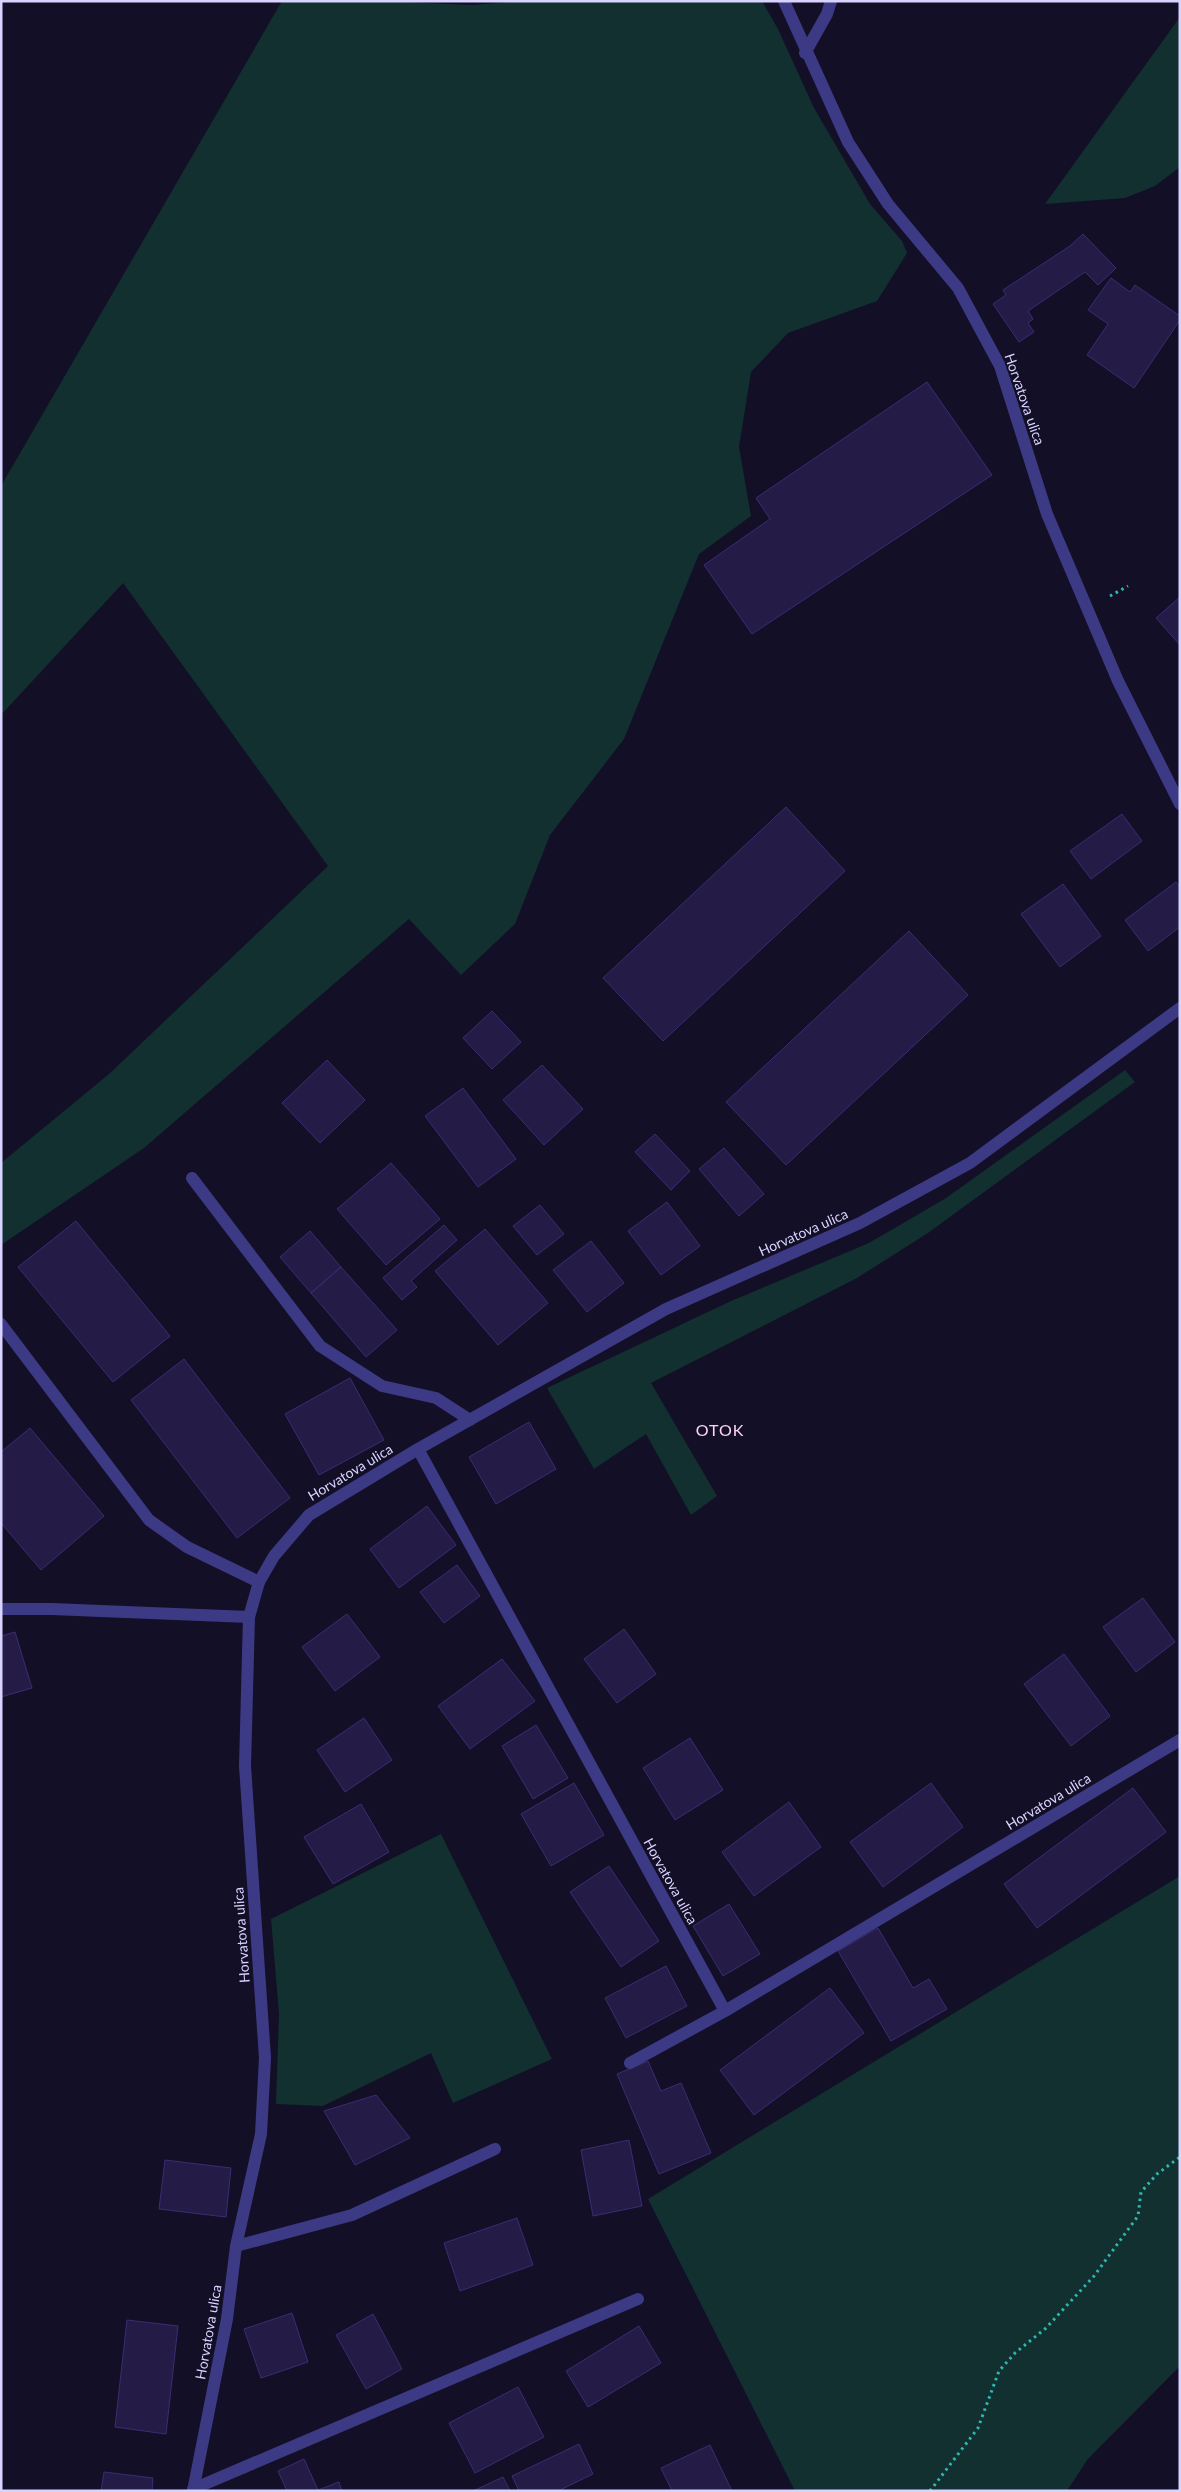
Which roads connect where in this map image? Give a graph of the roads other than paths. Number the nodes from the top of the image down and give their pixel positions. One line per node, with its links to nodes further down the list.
1 (784, 1): 3 (street, Horvatova ulica)
2 (831, 1): 3 (street)
3 (805, 52): 4 (street, Horvatova ulica)
4 (1180, 804)
5 (1180, 1008): 8 (street, Horvatova ulica)
6 (192, 1178): 8 (street)
7 (1, 1324): 10 (street)
8 (470, 1420): 9 (street, Horvatova ulica)
9 (418, 1449): 10 (street, Horvatova ulica); 14 (street, Horvatova ulica)
10 (259, 1582): 12 (street, Horvatova ulica)
11 (1, 1610): 12 (street)
12 (249, 1617): 17 (street, Horvatova ulica)
13 (1180, 1740): 14 (street, Horvatova ulica)
14 (725, 2010): 15 (street, Horvatova ulica)
15 (630, 2063)
16 (495, 2149): 17 (street)
17 (236, 2246): 19 (street, Horvatova ulica)
18 (638, 2299): 19 (street)
19 (193, 2490)

